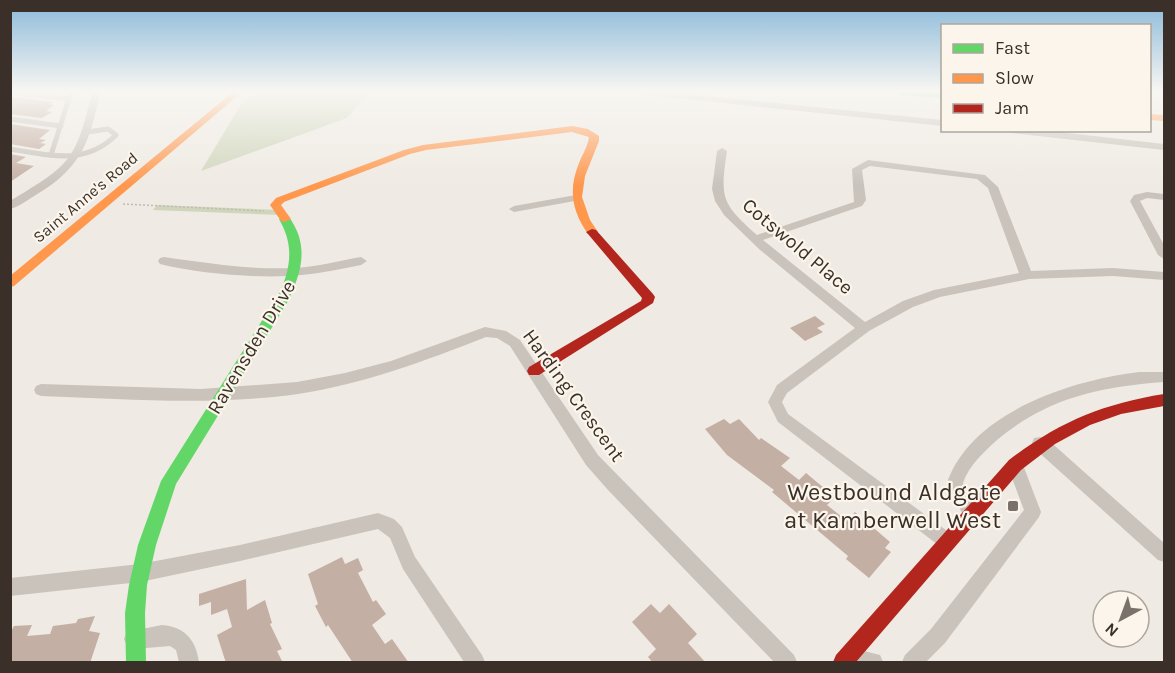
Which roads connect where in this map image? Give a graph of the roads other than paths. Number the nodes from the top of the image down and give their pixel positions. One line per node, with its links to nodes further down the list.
1 (42, 123): 4 (lane)
2 (89, 123): 5 (street)
3 (200, 123): 24 (main road, Saint Anne's Road)
4 (61, 126): 10 (lane)
5 (87, 132): 11 (street); 11 (lane)
6 (1029, 132): 7 (street)
7 (1164, 147)
8 (10, 149): 10 (lane)
9 (723, 151): 17 (street, Cotswold Place)
10 (51, 155): 11 (lane)
11 (75, 158): 13 (street)
12 (1164, 197): 18 (street)
13 (16, 198): 15 (street)
14 (576, 198): 16 (street); 21 (main road, Ravensden Drive); 26 (main road)
15 (10, 206)
16 (514, 209)
17 (756, 239): 22 (street); 25 (street, Cotswold Place)
18 (1164, 255)
19 (164, 261): 21 (street)
20 (361, 261): 21 (street)
21 (295, 272): 29 (main road, Ravensden Drive)
22 (1026, 275): 23 (street); 25 (street)
23 (1164, 276)
24 (10, 283)
25 (864, 328): 34 (street)
26 (534, 371): 29 (street, Harding Crescent); 43 (street, Harding Crescent)
27 (1164, 377): 33 (street)
28 (41, 390): 29 (street, Harding Crescent)
29 (224, 393): 36 (main road, Ravensden Drive)
30 (1164, 400): 31 (main road)
31 (1040, 443): 32 (main road); 35 (street)
32 (1015, 465): 33 (main road); 45 (street)
33 (971, 514): 34 (main road)
34 (948, 542): 39 (main road)
35 (1164, 554)
36 (140, 573): 37 (street); 38 (main road, Ravensden Drive); 42 (street)
37 (10, 587)
38 (134, 639): 40 (main road, Ravensden Drive); 41 (street)
39 (846, 660): 44 (street)
40 (136, 663)
41 (189, 663)
42 (475, 663)
43 (787, 663)
44 (873, 663)
45 (912, 663)

